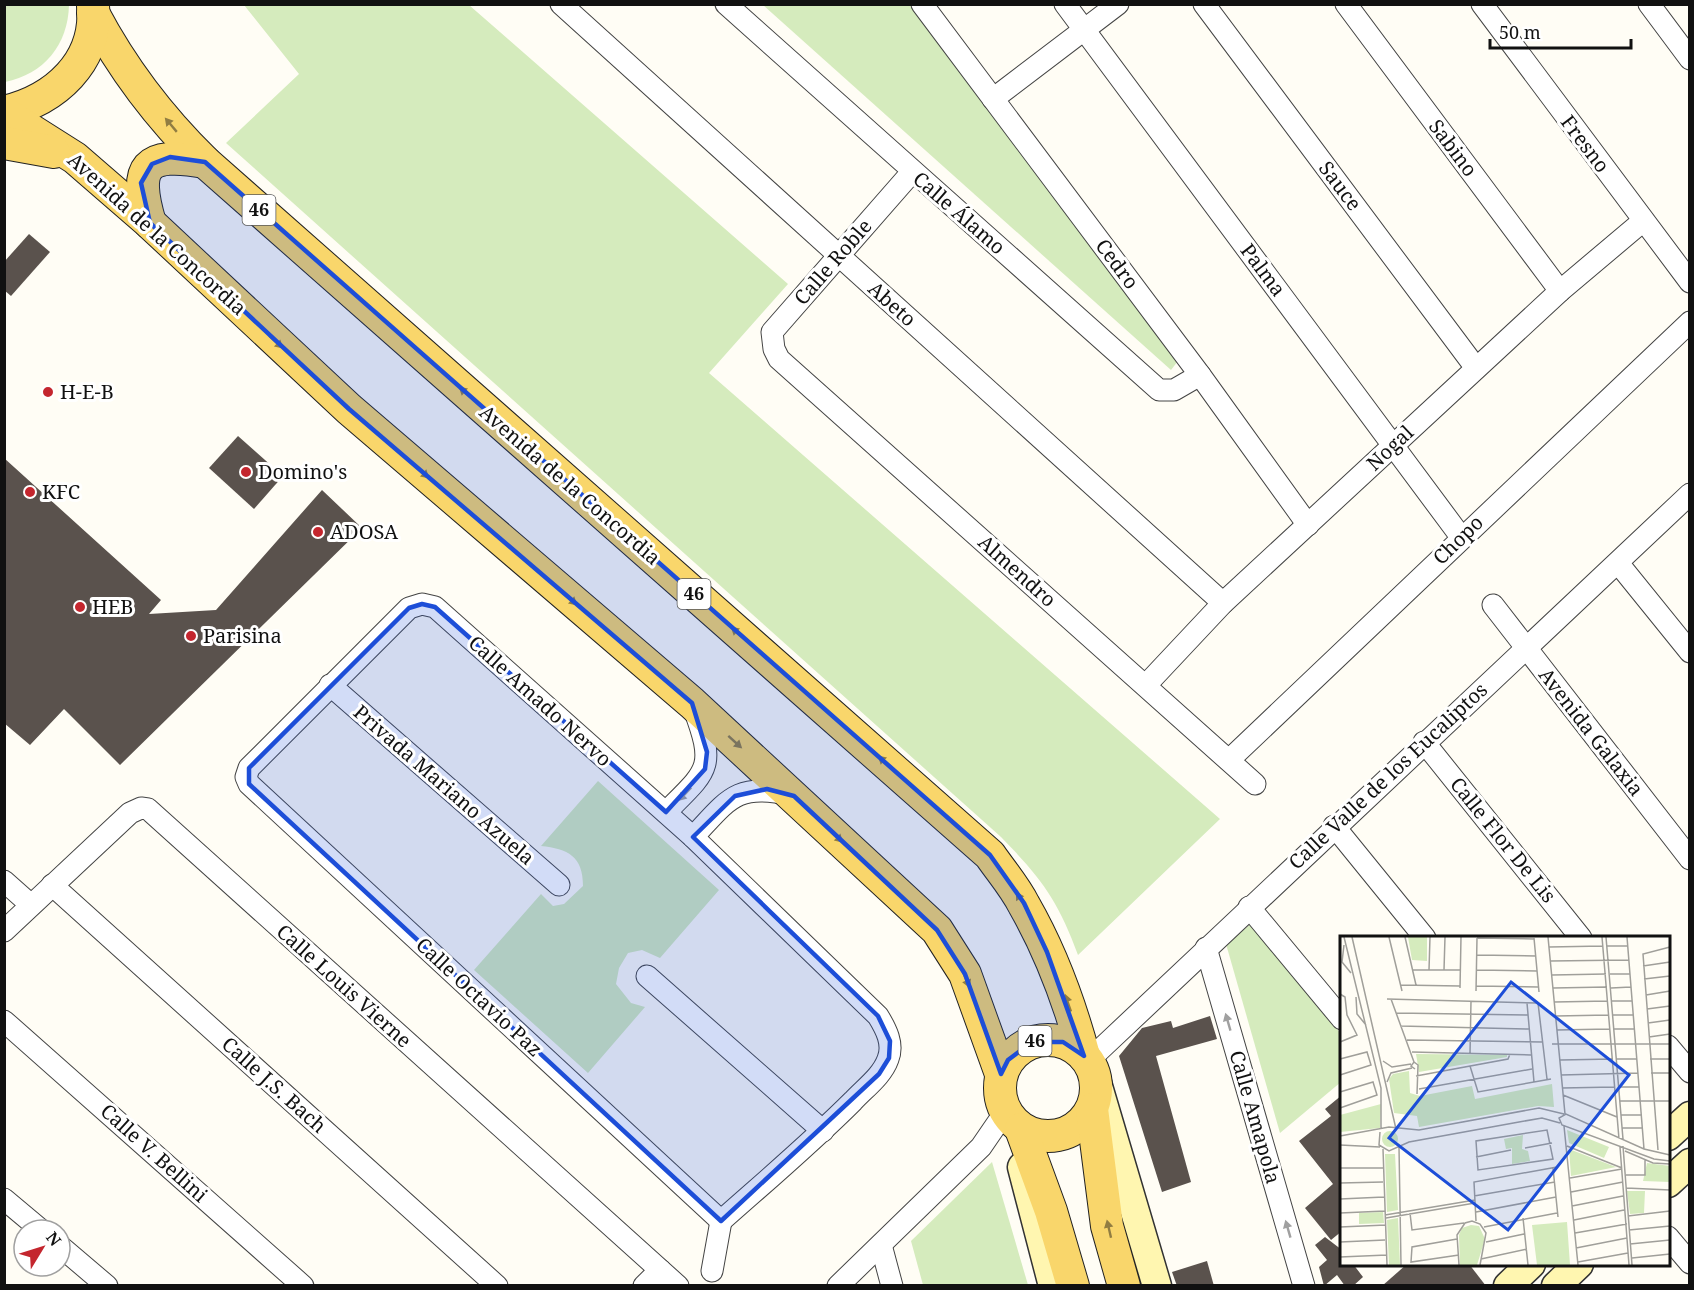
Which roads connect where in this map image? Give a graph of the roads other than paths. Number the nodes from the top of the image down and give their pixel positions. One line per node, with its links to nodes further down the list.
1 (561, 4): 21 (street, Abeto)
2 (726, 4): 18 (street, Calle Álamo)
3 (922, 4): 13 (street, Cedro)
4 (1065, 4): 11 (street, Palma)
5 (1118, 4): 11 (street)
6 (1204, 4): 26 (street, Sauce)
7 (1346, 4): 23 (street, Sabino)
8 (1482, 4): 19 (street, Fresno)
9 (1649, 4): 12 (street)
10 (93, 7): 14 (main road, 46); 17 (main road, Avenida de la Concordia / 46, one-way to 10)
11 (1084, 30): 13 (street); 28 (street, Palma)
12 (1689, 59)
13 (993, 99): 27 (street, Cedro)
14 (4, 113): 16 (main road, Avenida de la Concordia / 46)
15 (4, 143): 16 (main road)
16 (75, 158): 20 (main road, Avenida de la Concordia / 46)
17 (205, 162): 20 (main road); 63 (main road, Avenida de la Concordia / 46, one-way to 17)
18 (912, 172): 21 (street, Calle Roble); 27 (street, Calle Álamo)
19 (1642, 220): 22 (street, Fresno); 23 (street, Nogal)
20 (150, 223): 39 (main road, Avenida de la Concordia / 46, one-way to 39)
21 (838, 255): 25 (street, Calle Roble); 33 (street, Abeto)
22 (1689, 282)
23 (1560, 291): 26 (street, Nogal)
24 (1689, 322): 31 (street, Chopo)
25 (779, 359): 38 (street, Almendro)
26 (1476, 368): 28 (street, Nogal)
27 (1200, 375): 30 (street, Cedro)
28 (1393, 445): 30 (street, Nogal); 31 (street, Palma)
29 (1689, 494): 32 (street, Calle Valle de los Eucaliptos)
30 (1308, 525): 33 (street, Nogal)
31 (1461, 537): 41 (street, Chopo)
32 (1618, 563): 35 (street, Calle Valle de los Eucaliptos); 36 (street)
33 (1223, 603): 38 (street, Nogal)
34 (1492, 605): 35 (street, Avenida Galaxia)
35 (1525, 646): 40 (street, Calle Valle de los Eucaliptos); 47 (street, Avenida Galaxia)
36 (1689, 652)
37 (330, 685): 44 (street, Calle Amado Nervo); 49 (street, Privada Mariano Azuela); 72 (street, Calle Octavio Paz)
38 (1146, 686): 41 (street, Almendro)
39 (692, 703): 43 (main road, Avenida de la Concordia / 46, one-way to 43); 44 (street, one-way to 44)
40 (1424, 742): 45 (street, Calle Valle de los Eucaliptos); 55 (street, Calle Flor De Lis)
41 (1229, 760): 42 (street, Almendro)
42 (1255, 784)
43 (794, 796): 46 (street); 62 (main road, Avenida de la Concordia / 46, one-way to 62)
44 (666, 812): 46 (street, Calle Amado Nervo)
45 (1334, 826): 52 (street, Calle Valle de los Eucaliptos); 54 (street)
46 (693, 837): 66 (street, Calle Amado Nervo)
47 (1689, 859)
48 (52, 885): 51 (street, Calle Louis Vierne); 78 (street, Calle Louis Vierne); 82 (street, Calle J.S. Bach)
49 (559, 885)
50 (7, 888): 51 (street)
51 (31, 905): 53 (street, Calle Louis Vierne)
52 (1248, 907): 56 (street, Calle Valle de los Eucaliptos); 58 (street)
53 (6, 926)
54 (1423, 936)
55 (1579, 936)
56 (1206, 948): 63 (street, Calle Valle de los Eucaliptos); 91 (street, Calle Amapola, one-way to 56)
57 (647, 976): 66 (street)
58 (1340, 1018)
59 (4, 1021): 81 (street, Calle V. Bellini)
60 (1670, 1048): 61 (street)
61 (1689, 1072)
62 (1001, 1074): 63 (main road, 46); 65 (main road, 46)
63 (1090, 1077): 65 (main road); 89 (main road, Avenida de la Concordia / 46, one-way to 63); 90 (street, Avenida de la Concordia)
64 (1689, 1116): 67 (street)
65 (1012, 1119): 74 (street); 87 (street); 88 (main road, 46)
66 (823, 1131): 72 (street)
67 (1670, 1134)
68 (1689, 1163): 69 (street)
69 (1670, 1181)
70 (4, 1199): 71 (street)
71 (27, 1218)
72 (721, 1221): 79 (street)
73 (1670, 1239): 76 (street)
74 (880, 1245): 85 (street); 86 (street)
75 (72, 1256): 80 (street)
76 (1689, 1263)
77 (1529, 1266): 92 (street)
78 (660, 1270): 83 (street); 84 (street, Calle Louis Vierne)
79 (712, 1271)
80 (107, 1286)
81 (303, 1286)
82 (497, 1286)
83 (644, 1286)
84 (678, 1286)
85 (838, 1286)
86 (892, 1286)
87 (1053, 1286)
88 (1073, 1286)
89 (1124, 1286)
90 (1157, 1286)
91 (1304, 1286)
92 (1508, 1286)

